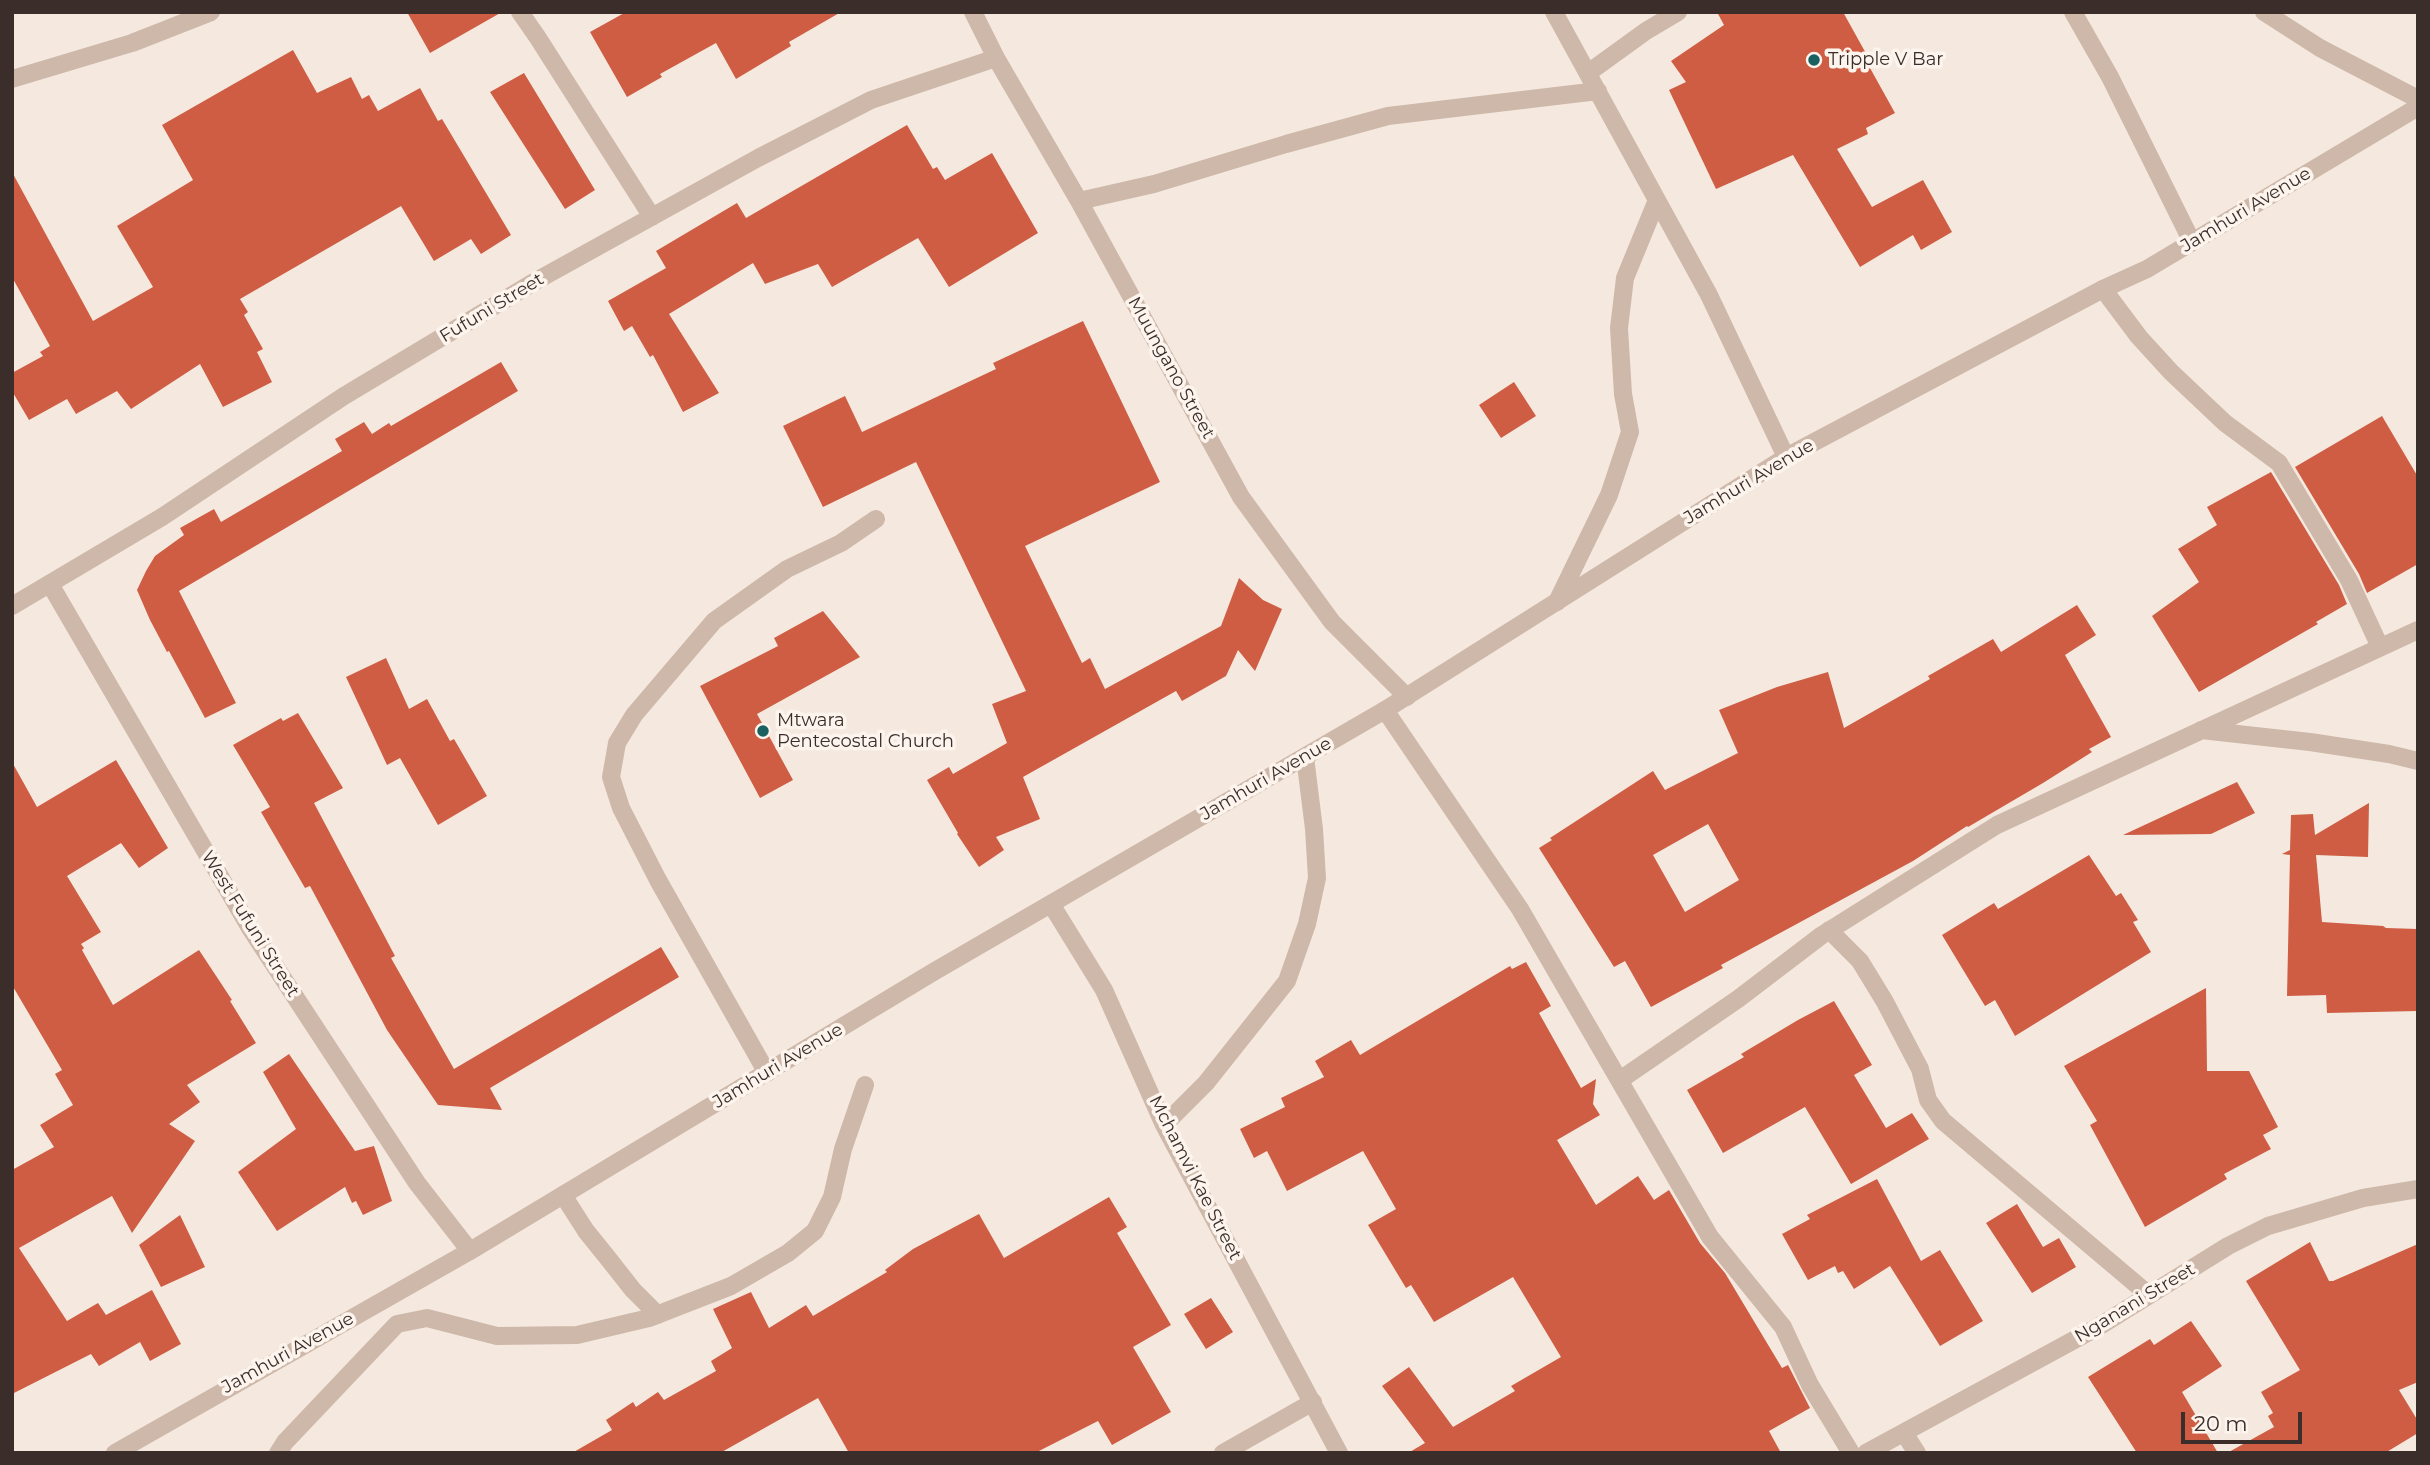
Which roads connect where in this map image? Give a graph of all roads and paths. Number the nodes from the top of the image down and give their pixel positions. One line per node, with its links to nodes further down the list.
1 (211, 12): 10 (street)
2 (520, 12): 16 (street)
3 (973, 12): 8 (street, Muungano Street)
4 (1554, 12): 9 (street)
5 (1678, 12): 9 (street)
6 (2073, 12): 17 (street)
7 (2264, 12): 12 (street)
8 (996, 58): 15 (street, Muungano Street); 16 (street, Fufuni Street)
9 (1588, 73): 11 (street)
10 (12, 79)
11 (1598, 90): 14 (street); 15 (street)
12 (2418, 99)
13 (2418, 107): 17 (street, Jamhuri Avenue)
14 (1657, 200): 19 (street); 22 (street)
15 (1079, 201): 26 (street, Muungano Street)
16 (652, 217): 21 (street, Fufuni Street)
17 (2192, 242): 18 (street, Jamhuri Avenue)
18 (2104, 289): 19 (street, Jamhuri Avenue); 25 (street)
19 (1786, 457): 22 (street, Jamhuri Avenue)
20 (876, 519): 33 (street)
21 (50, 584): 23 (street, Fufuni Street); 39 (street, West Fufuni Street)
22 (1557, 602): 26 (street, Jamhuri Avenue)
23 (12, 606)
24 (2418, 630): 25 (street)
25 (2380, 647): 28 (street)
26 (1407, 697): 27 (street, Jamhuri Avenue)
27 (1385, 710): 29 (street, Jamhuri Avenue); 34 (street)
28 (2201, 730): 30 (street); 32 (street)
29 (1305, 757): 31 (street, Jamhuri Avenue); 36 (street)
30 (2418, 761)
31 (1051, 904): 33 (street, Jamhuri Avenue); 36 (street, Mchamvi Kae Street)
32 (1829, 930): 34 (street); 40 (street)
33 (767, 1073): 38 (street, Jamhuri Avenue)
34 (1620, 1080): 48 (street)
35 (865, 1085): 41 (street)
36 (1164, 1125): 42 (street, Mchamvi Kae Street)
37 (2418, 1189): 40 (street, Nganani Street)
38 (563, 1195): 39 (street, Jamhuri Avenue); 41 (street)
39 (470, 1251): 44 (street, Jamhuri Avenue)
40 (2149, 1294): 43 (street, Nganani Street)
41 (658, 1315): 45 (street)
42 (1313, 1402): 46 (street); 47 (street, Mchamvi Kae Street)
43 (1904, 1433): 49 (street, Nganani Street); 50 (street)
44 (115, 1453)
45 (278, 1453)
46 (1223, 1453)
47 (1339, 1453)
48 (1851, 1453)
49 (1866, 1453)
50 (1917, 1453)

